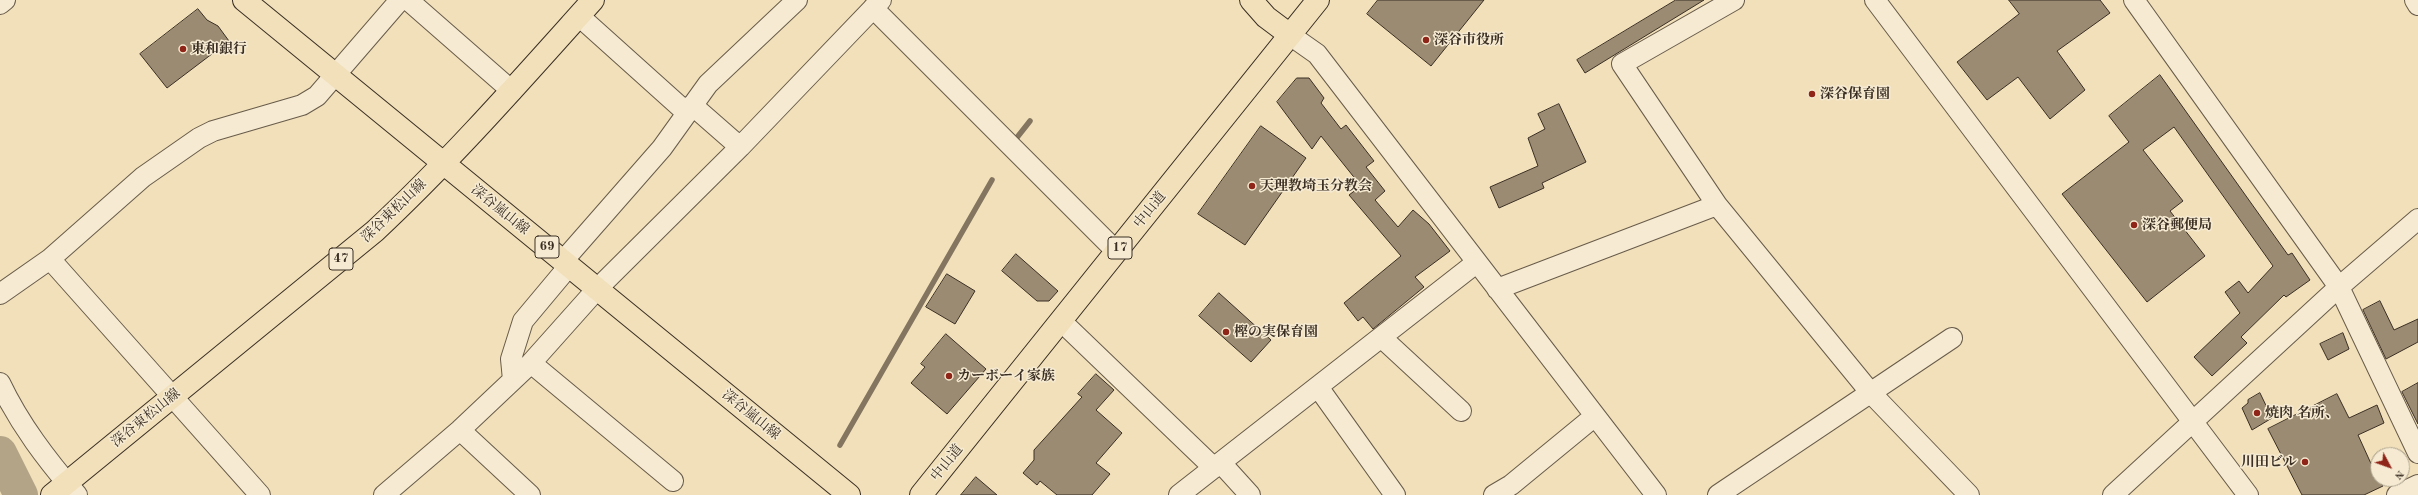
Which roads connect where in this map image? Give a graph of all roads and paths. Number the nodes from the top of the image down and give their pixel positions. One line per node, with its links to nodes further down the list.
1 (5, 0): 12 (street)
2 (244, 0): 17 (main road, 深谷嵐山線 / 69)
3 (400, 0): 17 (street)
4 (408, 0): 18 (street)
5 (797, 0): 19 (street)
6 (1251, 0): 16 (main road)
7 (1318, 0): 16 (main road, 中山道 / 17)
8 (1734, 0): 22 (street)
9 (1874, 0): 43 (street)
10 (2134, 0): 28 (street)
11 (2415, 0): 14 (street)
12 (0, 4)
13 (877, 4): 20 (street); 24 (street)
14 (2418, 4)
15 (586, 8): 18 (main road, 深谷東松山線 / 47); 19 (street)
16 (1290, 36): 24 (main road, 中山道 / 17); 27 (street)
17 (335, 75): 21 (main road, 深谷嵐山線 / 69); 25 (street)
18 (512, 91): 21 (main road, 深谷東松山線 / 47)
19 (690, 109): 20 (street); 26 (street)
20 (740, 147): 29 (street)
21 (442, 163): 26 (main road, 深谷嵐山線 / 69); 40 (main road, 深谷東松山線 / 47)
22 (1717, 205): 30 (street); 39 (street)
23 (2418, 219): 28 (street)
24 (1116, 252): 32 (main road, 中山道 / 17)
25 (50, 259): 31 (street); 40 (street)
26 (566, 263): 29 (main road, 深谷嵐山線 / 69); 36 (street)
27 (1476, 263): 30 (street); 33 (street)
28 (2339, 287): 43 (street); 45 (street)
29 (597, 289): 35 (street); 53 (main road, 深谷嵐山線 / 69)
30 (1497, 290): 42 (street)
31 (0, 294)
32 (1061, 322): 46 (street); 54 (main road, 中山道 / 17)
33 (1381, 337): 38 (street); 41 (street)
34 (1952, 338): 39 (street)
35 (531, 363): 36 (street); 47 (street)
36 (513, 380): 44 (street)
37 (0, 383): 49 (street)
38 (1318, 387): 46 (street); 57 (street)
39 (1870, 392): 60 (street); 61 (street)
40 (172, 397): 49 (main road, 深谷東松山線 / 47); 50 (street)
41 (1461, 411)
42 (1595, 416): 58 (street); 59 (street)
43 (2195, 422): 62 (street); 63 (street)
44 (460, 430): 51 (street); 52 (street)
45 (2418, 453)
46 (1217, 466): 55 (street); 56 (street)
47 (673, 481)
48 (2418, 485): 64 (street)
49 (64, 490)
50 (260, 495)
51 (384, 495)
52 (530, 495)
53 (849, 495)
54 (921, 495)
55 (1179, 495)
56 (1250, 495)
57 (1395, 495)
58 (1494, 495)
59 (1656, 495)
60 (1718, 495)
61 (1969, 495)
62 (2113, 495)
63 (2248, 495)
64 (2397, 495)

